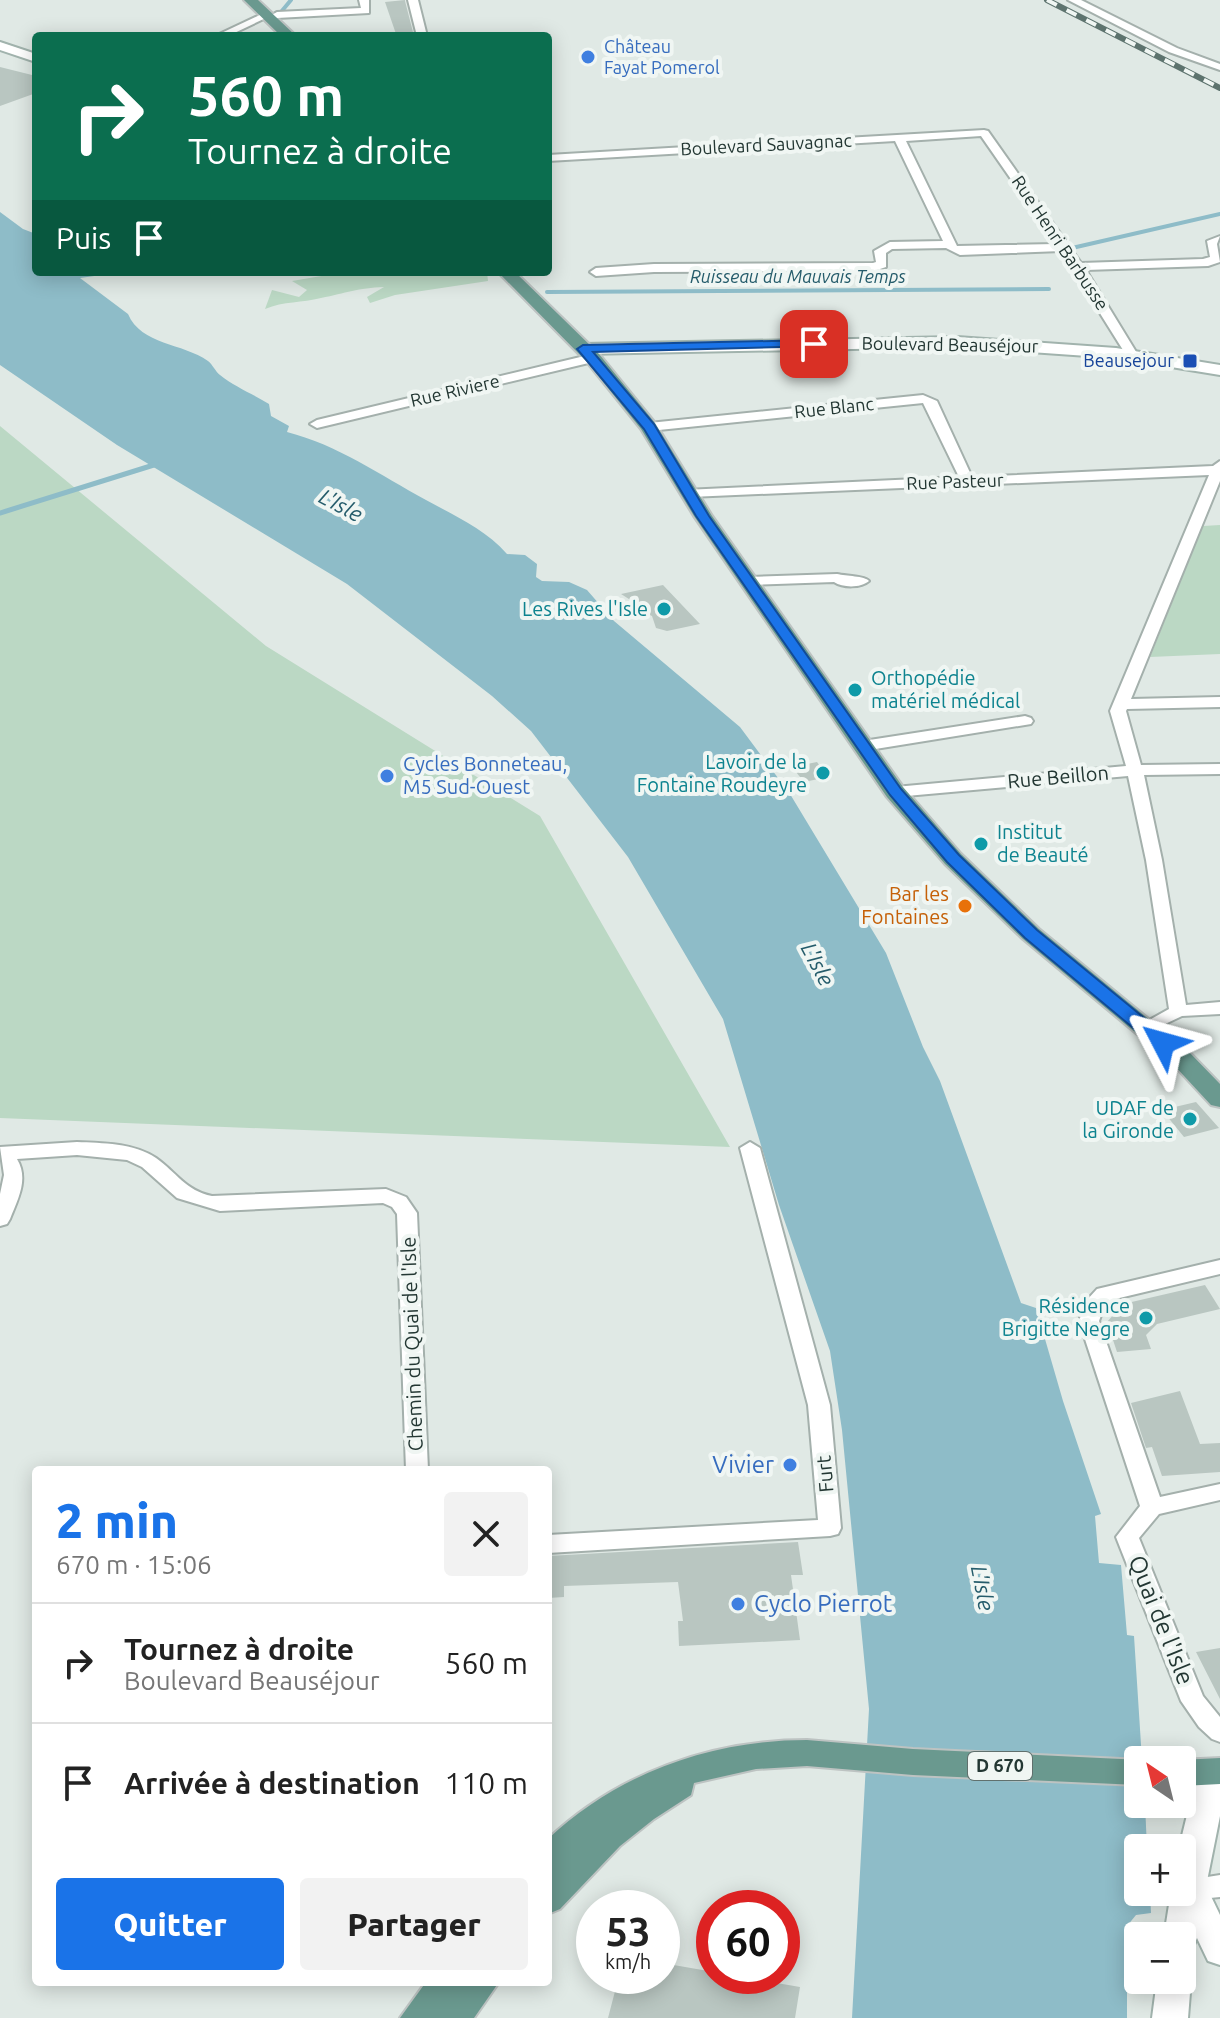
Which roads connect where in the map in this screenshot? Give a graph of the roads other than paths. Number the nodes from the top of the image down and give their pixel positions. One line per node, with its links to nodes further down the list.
1 (364, 0): 4 (street)
2 (413, 0): 7 (street)
3 (1073, 0): 10 (street)
4 (266, 12): 5 (street); 6 (main road)
5 (228, 32)
6 (285, 32)
7 (421, 32)
8 (0, 46): 9 (street)
9 (32, 57)
10 (1220, 67)
11 (984, 133): 12 (street, Boulevard Sauvagnac); 16 (street, Rue Henri Barbusse)
12 (899, 138): 13 (street, Boulevard Sauvagnac); 15 (street)
13 (552, 158)
14 (1220, 239): 17 (street)
15 (951, 244): 16 (street); 18 (street)
16 (1065, 247): 17 (street, Rue Henri Barbusse)
17 (1078, 267): 21 (street, Rue Henri Barbusse)
18 (596, 272)
19 (510, 276): 20 (main road)
20 (588, 354): 21 (street, Boulevard Beauséjour); 23 (street, Rue Riviere); 24 (main road)
21 (1132, 355): 22 (street, Boulevard Beauséjour)
22 (1220, 370)
23 (317, 424)
24 (649, 427): 26 (street, Rue Blanc); 27 (main road)
25 (1219, 469): 26 (street, Rue Pasteur); 31 (street)
26 (967, 481): 27 (street, Rue Pasteur)
27 (690, 493): 28 (main road)
28 (750, 581): 29 (street); 33 (main road)
29 (862, 581)
30 (1220, 702): 31 (street)
31 (1120, 704): 35 (street)
32 (1025, 721): 33 (street)
33 (863, 746): 36 (main road)
34 (1220, 769): 35 (street, Rue Beillon)
35 (1137, 770): 36 (street, Rue Beillon); 38 (street)
36 (895, 792): 39 (main road)
37 (1220, 1008): 38 (street)
38 (1178, 1011): 39 (street)
39 (1144, 1028): 40 (main road)
40 (1220, 1099)
41 (750, 1148): 48 (street, Furt)
42 (2, 1154): 43 (street); 45 (street, Chemin du Quai de l'Isle)
43 (0, 1219)
44 (1220, 1267): 47 (street)
45 (417, 1466)
46 (1220, 1492): 47 (street)
47 (1152, 1507): 49 (street, Quai de l'Isle)
48 (552, 1544)
49 (1220, 1732)
50 (1124, 1771): 55 (main road, D 670)
51 (1220, 1771): 52 (main road)
52 (1196, 1772)
53 (1220, 1780): 54 (street)
54 (1196, 1795)
55 (620, 1812): 57 (main road, D 670); 59 (main road, D 670)
56 (1192, 1818): 58 (street)
57 (552, 1856)
58 (1205, 1887): 60 (street); 61 (street)
59 (552, 1895)
60 (1188, 1922)
61 (1220, 1948)
62 (444, 1986): 65 (main road)
63 (479, 1986): 66 (main road)
64 (1173, 1994): 67 (street)
65 (418, 2018)
66 (453, 2018)
67 (1170, 2018)

